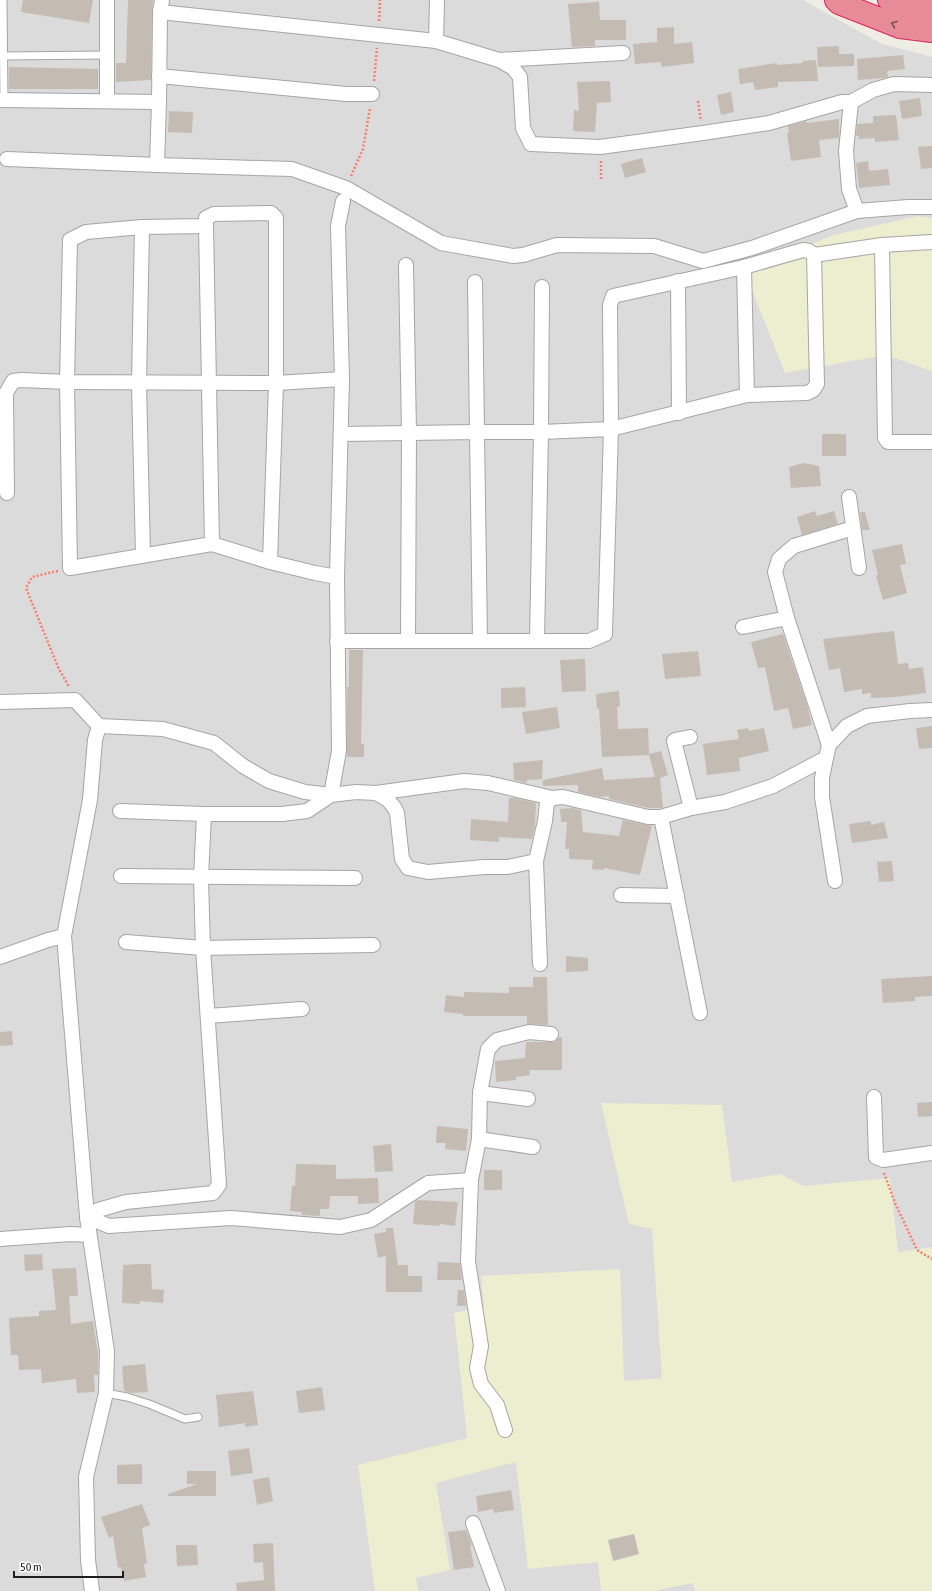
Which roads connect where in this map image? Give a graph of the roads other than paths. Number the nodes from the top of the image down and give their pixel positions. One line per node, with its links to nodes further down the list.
1 (3, 0): 12 (lane)
2 (107, 0): 11 (street)
3 (437, 0): 9 (street)
4 (836, 0): 8 (highway, one-way to 4)
5 (888, 0): 7 (highway)
6 (161, 6): 9 (street); 14 (street)
7 (932, 10)
8 (932, 31)
9 (436, 41): 13 (street)
10 (623, 53): 13 (street)
11 (107, 55): 12 (lane); 18 (street)
12 (3, 56): 17 (lane)
13 (498, 60): 20 (street)
14 (159, 76): 16 (street); 19 (street)
15 (932, 85): 20 (street)
16 (372, 94)
17 (2, 100): 18 (street)
18 (107, 101): 19 (street)
19 (159, 102): 22 (street)
20 (851, 102): 25 (street)
21 (7, 159): 22 (street)
22 (157, 165): 23 (street)
23 (344, 195): 25 (street); 36 (street)
24 (932, 207): 25 (street)
25 (857, 211)
26 (206, 226): 27 (street); 38 (street); 40 (street)
27 (142, 227): 37 (street); 39 (street)
28 (932, 242): 29 (street)
29 (882, 245): 30 (street); 48 (street)
30 (814, 255): 32 (street); 41 (street)
31 (406, 265): 46 (street)
32 (744, 267): 33 (street); 41 (street)
33 (678, 281): 42 (street); 43 (street)
34 (475, 282): 44 (street)
35 (542, 287): 45 (street)
36 (342, 379): 40 (street); 47 (street)
37 (67, 382): 39 (street); 49 (street); 53 (street)
38 (209, 382): 39 (street); 40 (street); 52 (street)
39 (139, 383): 53 (street)
40 (276, 383): 54 (street)
41 (747, 395): 42 (street)
42 (679, 413): 43 (street)
43 (611, 429): 45 (street); 62 (street)
44 (477, 432): 45 (street); 46 (street); 61 (street)
45 (541, 432): 62 (street)
46 (409, 433): 47 (street); 60 (street)
47 (341, 434): 56 (street)
48 (932, 442)
49 (7, 493)
50 (849, 497): 51 (street)
51 (853, 528): 55 (street); 57 (street)
52 (212, 544): 53 (street); 54 (street)
53 (143, 556)
54 (270, 562): 56 (street)
55 (859, 568)
56 (337, 577): 59 (street)
57 (787, 618): 58 (street); 67 (street)
58 (743, 627)
59 (337, 641): 60 (street); 69 (street)
60 (408, 641): 61 (street)
61 (480, 641): 62 (street)
62 (537, 641)
63 (0, 702): 65 (street)
64 (932, 710): 67 (street)
65 (99, 726): 69 (street); 82 (street)
66 (690, 737): 71 (street)
67 (827, 752): 71 (street); 79 (street)
68 (376, 793): 69 (street); 70 (street); 75 (street)
69 (331, 795): 73 (street)
70 (552, 798): 74 (street); 75 (street)
71 (692, 808): 74 (street)
72 (120, 810): 73 (street)
73 (204, 814): 77 (street)
74 (661, 817): 81 (street)
75 (536, 861): 87 (street)
76 (121, 876): 77 (street)
77 (202, 878): 78 (street); 85 (street)
78 (355, 878)
79 (835, 881)
80 (620, 895): 81 (street)
81 (677, 896): 89 (street)
82 (64, 936): 86 (street); 99 (street)
83 (126, 942): 85 (street)
84 (374, 945): 85 (street)
85 (203, 948): 90 (street)
86 (0, 957)
87 (540, 964)
88 (302, 1009): 90 (street)
89 (700, 1013)
90 (208, 1016): 99 (street)
91 (550, 1034): 92 (street)
92 (480, 1093): 94 (street); 95 (street)
93 (874, 1097): 97 (street)
94 (528, 1098)
95 (479, 1139): 96 (street); 98 (street)
96 (533, 1147)
97 (932, 1153)
98 (471, 1180): 99 (street); 104 (street)
99 (87, 1217): 100 (street)
100 (89, 1235): 101 (street); 102 (street)
101 (0, 1239)
102 (106, 1393): 103 (lane); 106 (street)
103 (198, 1417)
104 (505, 1430)
105 (473, 1523): 107 (street)
106 (92, 1591)
107 (498, 1591)

